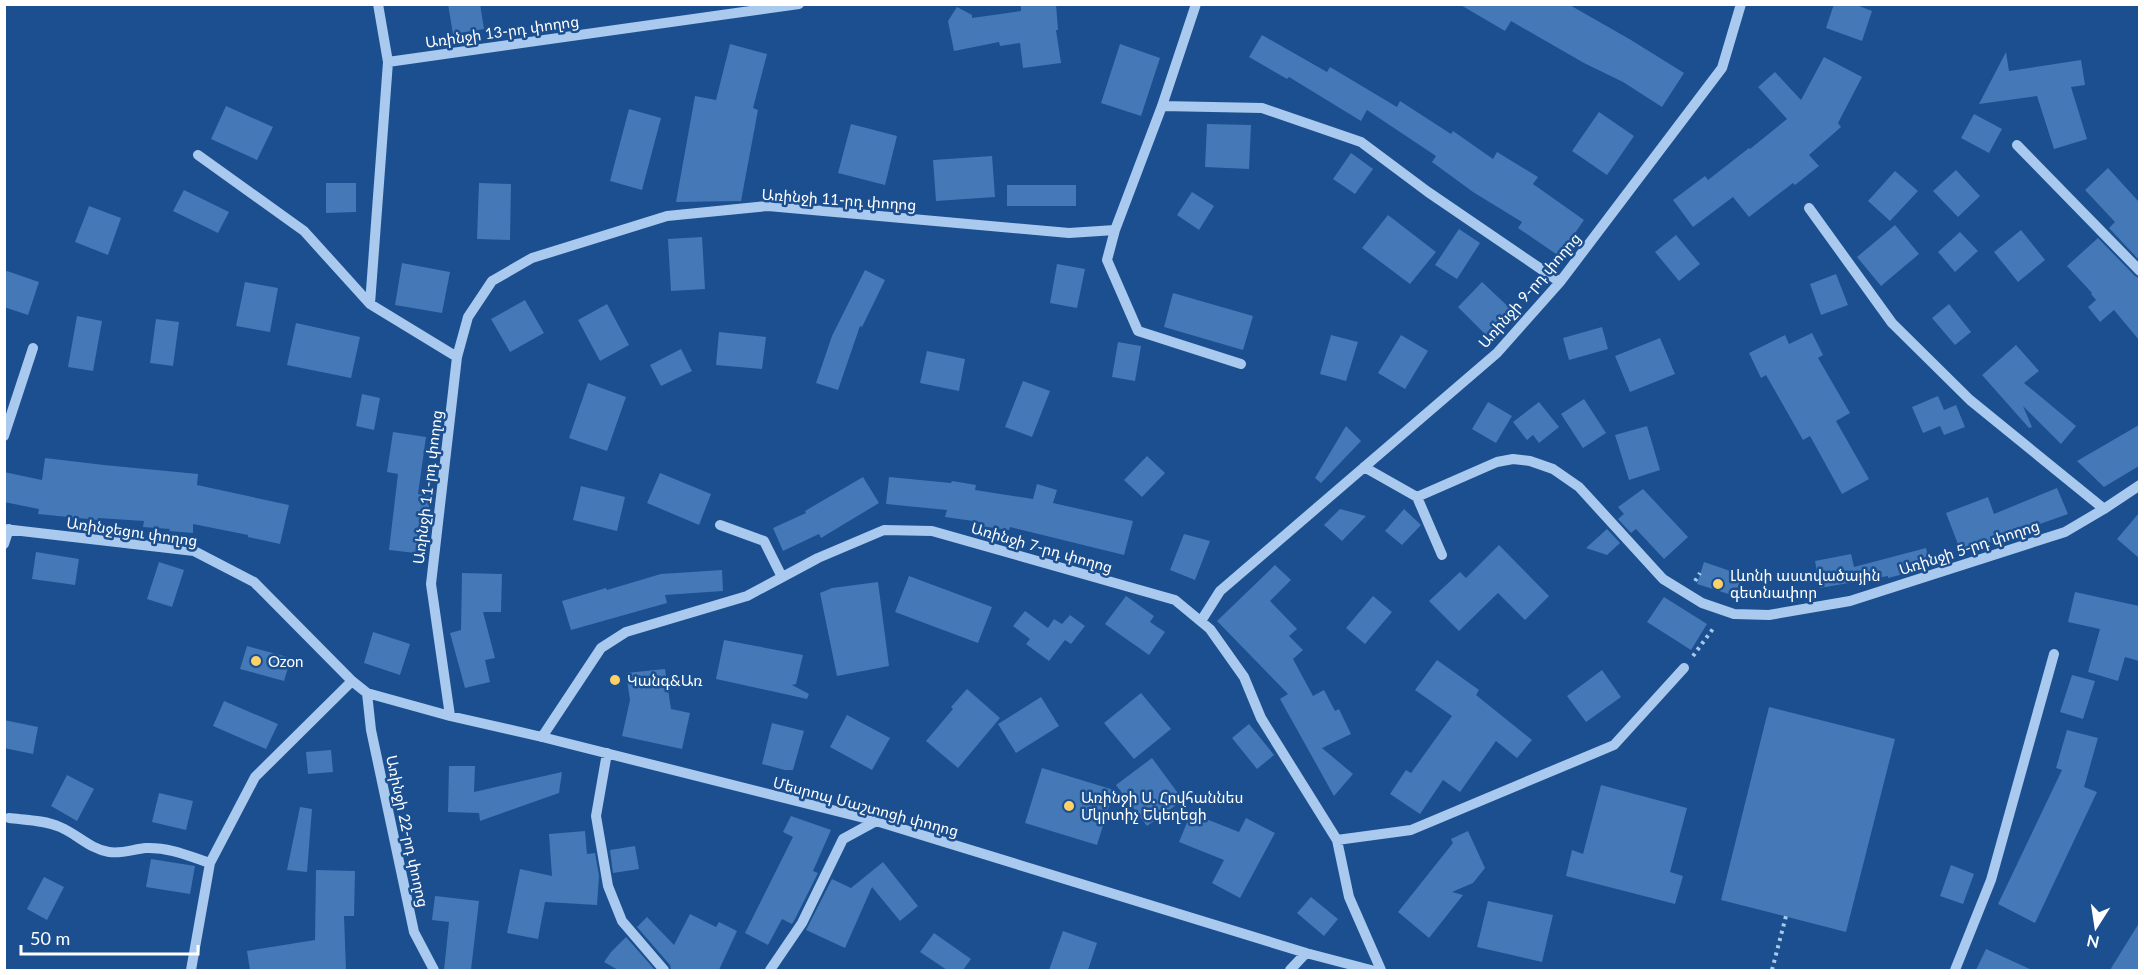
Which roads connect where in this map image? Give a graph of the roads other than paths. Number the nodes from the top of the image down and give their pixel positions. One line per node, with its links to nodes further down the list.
1 (378, 4): 5 (street)
2 (799, 4): 5 (street, Առինջի 13-րդ փողոց)
3 (1196, 4): 6 (street)
4 (1742, 4): 12 (street, Առինջի 9-րդ փողոց)
5 (388, 62): 13 (street)
6 (1162, 106): 10 (street); 12 (street)
7 (2017, 145): 11 (street)
8 (198, 155): 13 (street)
9 (1809, 208): 21 (street)
10 (1115, 230): 15 (street, Առինջի 11-րդ փողոց); 16 (street)
11 (2139, 272)
12 (1560, 282): 18 (street, Առինջի 9-րդ փողոց)
13 (370, 303): 15 (street)
14 (33, 348): 17 (street)
15 (457, 357): 32 (street, Առինջի 11-րդ փողոց)
16 (1241, 364)
17 (4, 436)
18 (1364, 467): 20 (street); 27 (street, Առինջի 9-րդ փողոց)
19 (2139, 485): 21 (street, Առինջի 5-րդ փողոց)
20 (1417, 497): 21 (street, Առինջի 5-րդ փողոց); 25 (street)
21 (2104, 509)
22 (720, 525): 26 (street)
23 (7, 529): 24 (street); 30 (street, Առինջեցու փողոց)
24 (4, 544)
25 (1442, 555)
26 (782, 577): 27 (street, Առինջի 7-րդ փողոց); 33 (street, Առինջի 7-րդ փողոց)
27 (1201, 621): 37 (street, Առինջի 7-րդ փողոց)
28 (2054, 654): 47 (street)
29 (1683, 668): 37 (street)
30 (352, 681): 31 (street, Մեսրոպ Մաշտոցի փողոց); 38 (street)
31 (367, 693): 32 (street, Մեսրոպ Մաշտոցի փողոց); 41 (street, Առինջի 22-րդ փողոց)
32 (450, 716): 33 (street, Մեսրոպ Մաշտոցի փողոց)
33 (542, 737): 34 (street, Մեսրոպ Մաշտոցի փողոց)
34 (607, 753): 36 (street, Մեսրոպ Մաշտոցի փողոց); 42 (street)
35 (9, 818): 38 (street)
36 (876, 821): 39 (street, Մեսրոպ Մաշտոցի փողոց); 43 (street)
37 (1337, 840): 46 (street, Առինջի 7-րդ փողոց)
38 (210, 863): 40 (street)
39 (1306, 953): 44 (street); 45 (street, Մեսրոպ Մաշտոցի փողոց)
40 (192, 970)
41 (434, 970)
42 (664, 970)
43 (770, 970)
44 (1290, 970)
45 (1371, 970)
46 (1381, 970)
47 (1955, 970)

